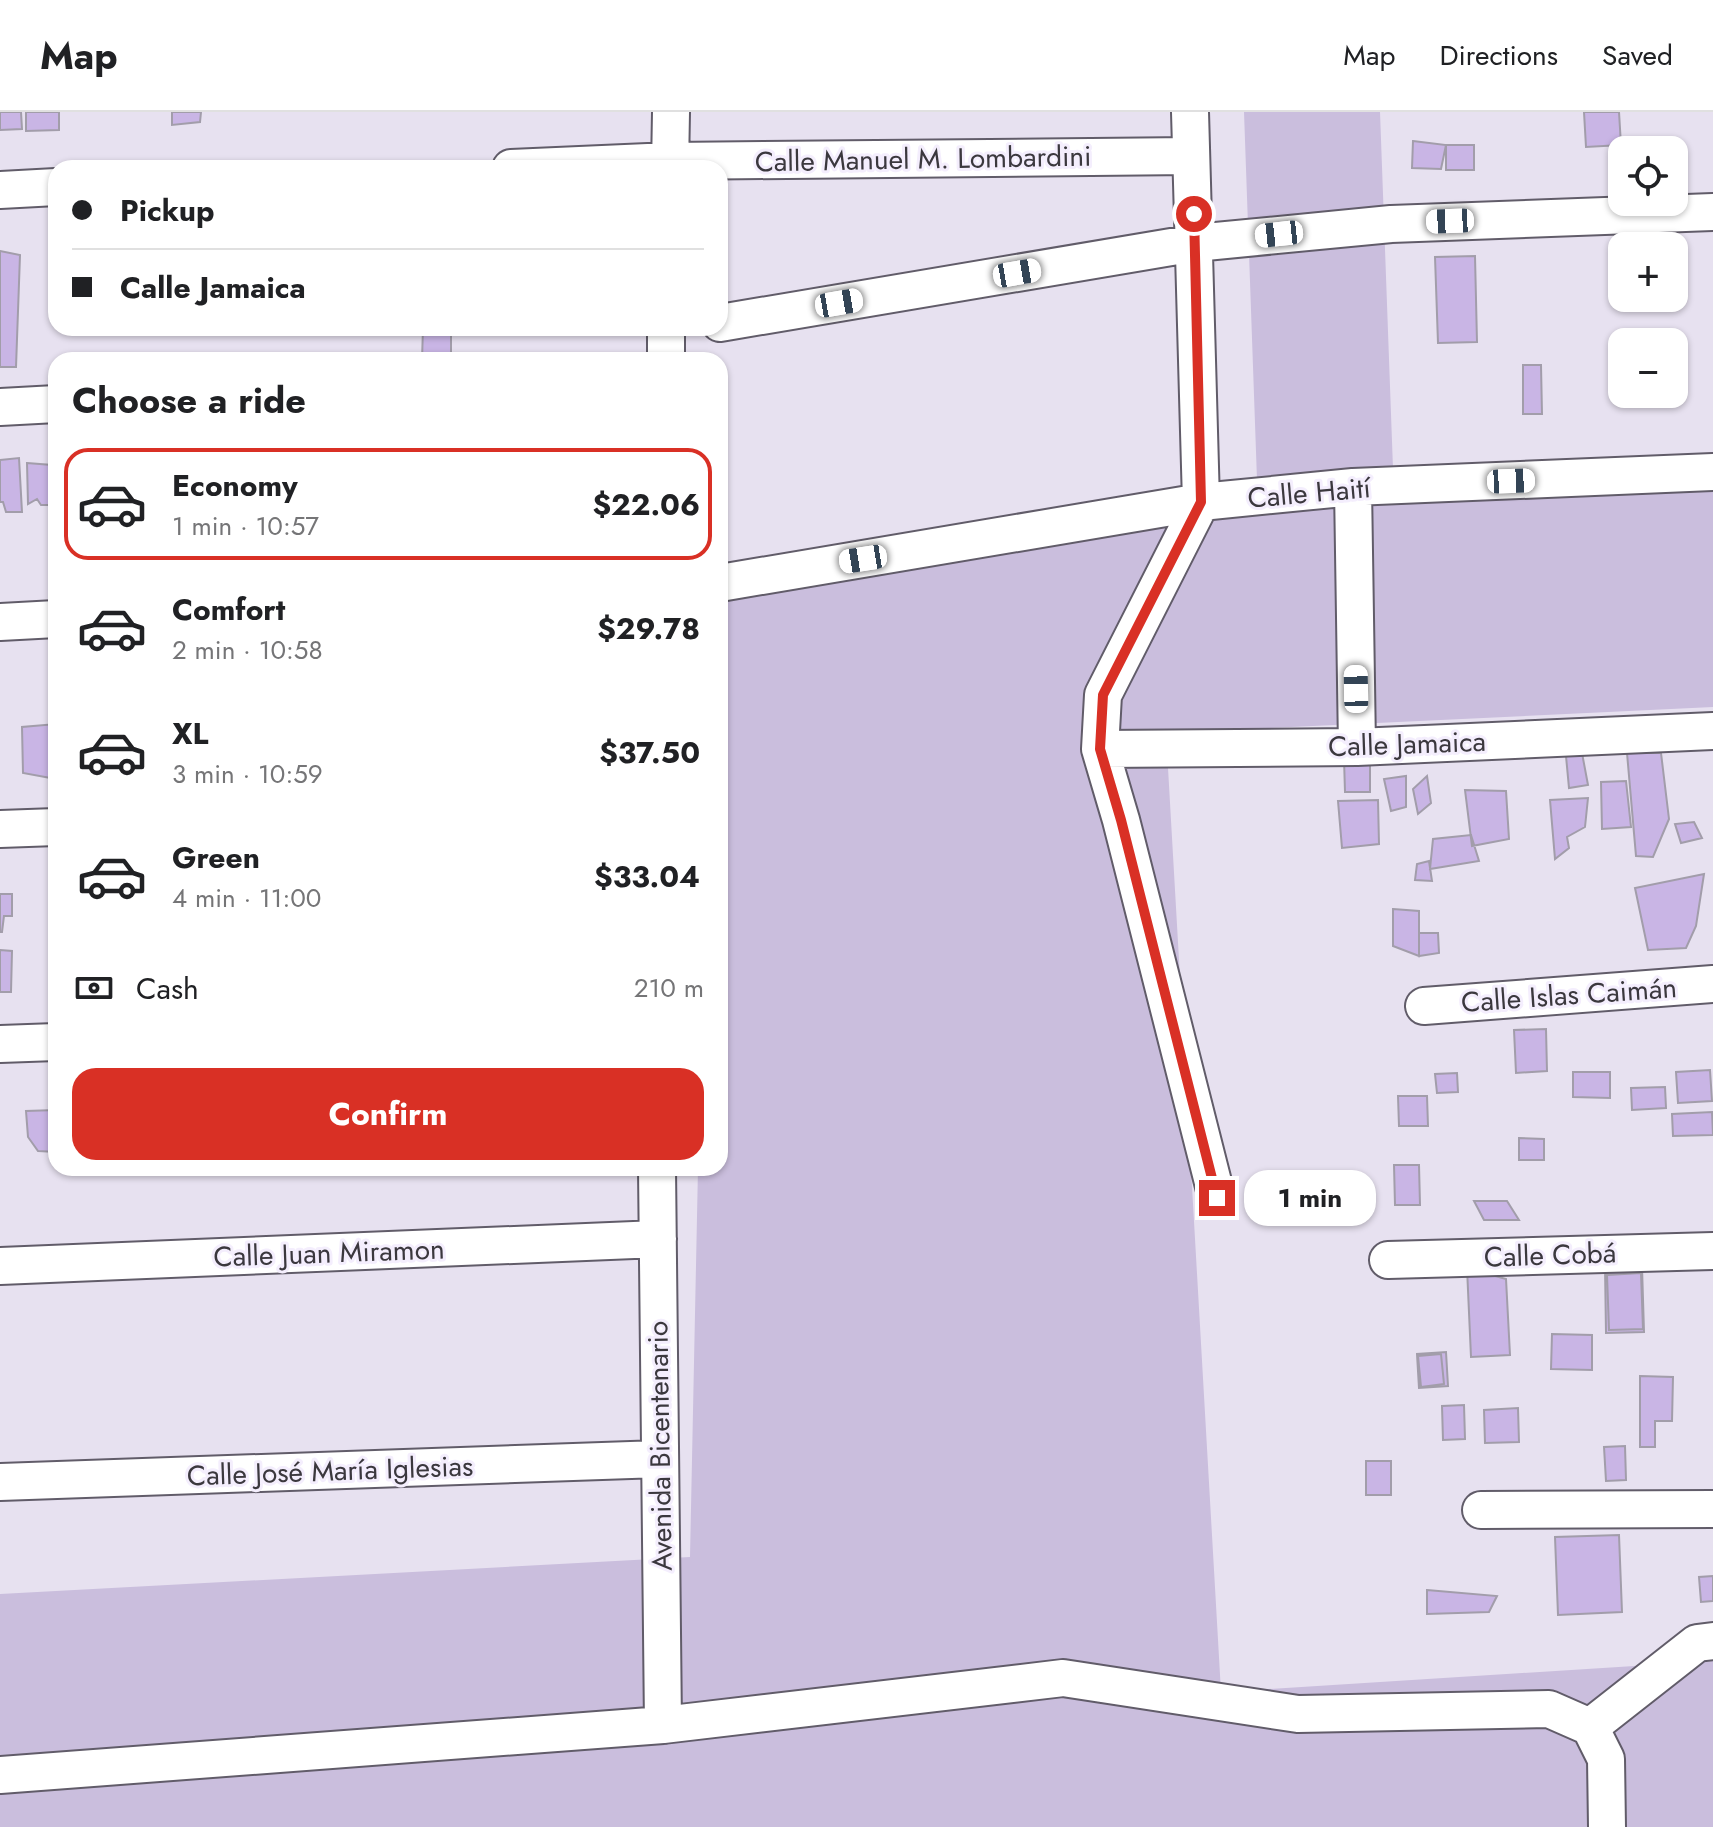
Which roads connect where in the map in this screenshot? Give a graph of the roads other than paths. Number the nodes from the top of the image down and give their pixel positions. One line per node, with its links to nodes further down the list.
1 (671, 112): 4 (street)
2 (1190, 112): 3 (street)
3 (1191, 156): 5 (street, Calle Manuel M. Lombardini); 9 (street)
4 (671, 160)
5 (728, 164)
6 (48, 187): 7 (street)
7 (0, 190)
8 (1713, 212): 9 (street)
9 (1195, 243): 10 (street); 15 (street)
10 (728, 322)
11 (48, 404): 12 (street)
12 (0, 407)
13 (1713, 472): 14 (street, Calle Haití)
14 (1353, 487): 15 (street, Calle Haití); 20 (street)
15 (1201, 502): 16 (street, Calle Haití); 21 (street)
16 (728, 582)
17 (48, 619): 18 (street)
18 (0, 622)
19 (1713, 731): 20 (street, Calle Jamaica)
20 (1357, 747): 21 (street, Calle Jamaica)
21 (1100, 749): 29 (street)
22 (48, 827): 23 (street)
23 (0, 829)
24 (1713, 984): 25 (street, Calle Islas Caimán)
25 (1424, 1006)
26 (48, 1042): 27 (street)
27 (0, 1044)
28 (657, 1176): 30 (street, Avenida Bicentenario)
29 (1217, 1198)
30 (658, 1239): 33 (street, Calle Juan Miramon); 34 (street, Avenida Bicentenario)
31 (1713, 1251): 32 (street, Calle Cobá)
32 (1388, 1260)
33 (0, 1266)
34 (660, 1459): 35 (street, Calle José María Iglesias); 39 (street, Avenida Bicentenario)
35 (0, 1482)
36 (1713, 1509): 37 (street)
37 (1481, 1510)
38 (1713, 1641): 40 (street)
39 (663, 1725): 40 (street); 41 (street)
40 (1590, 1727): 42 (street)
41 (0, 1775)
42 (1607, 1827)

